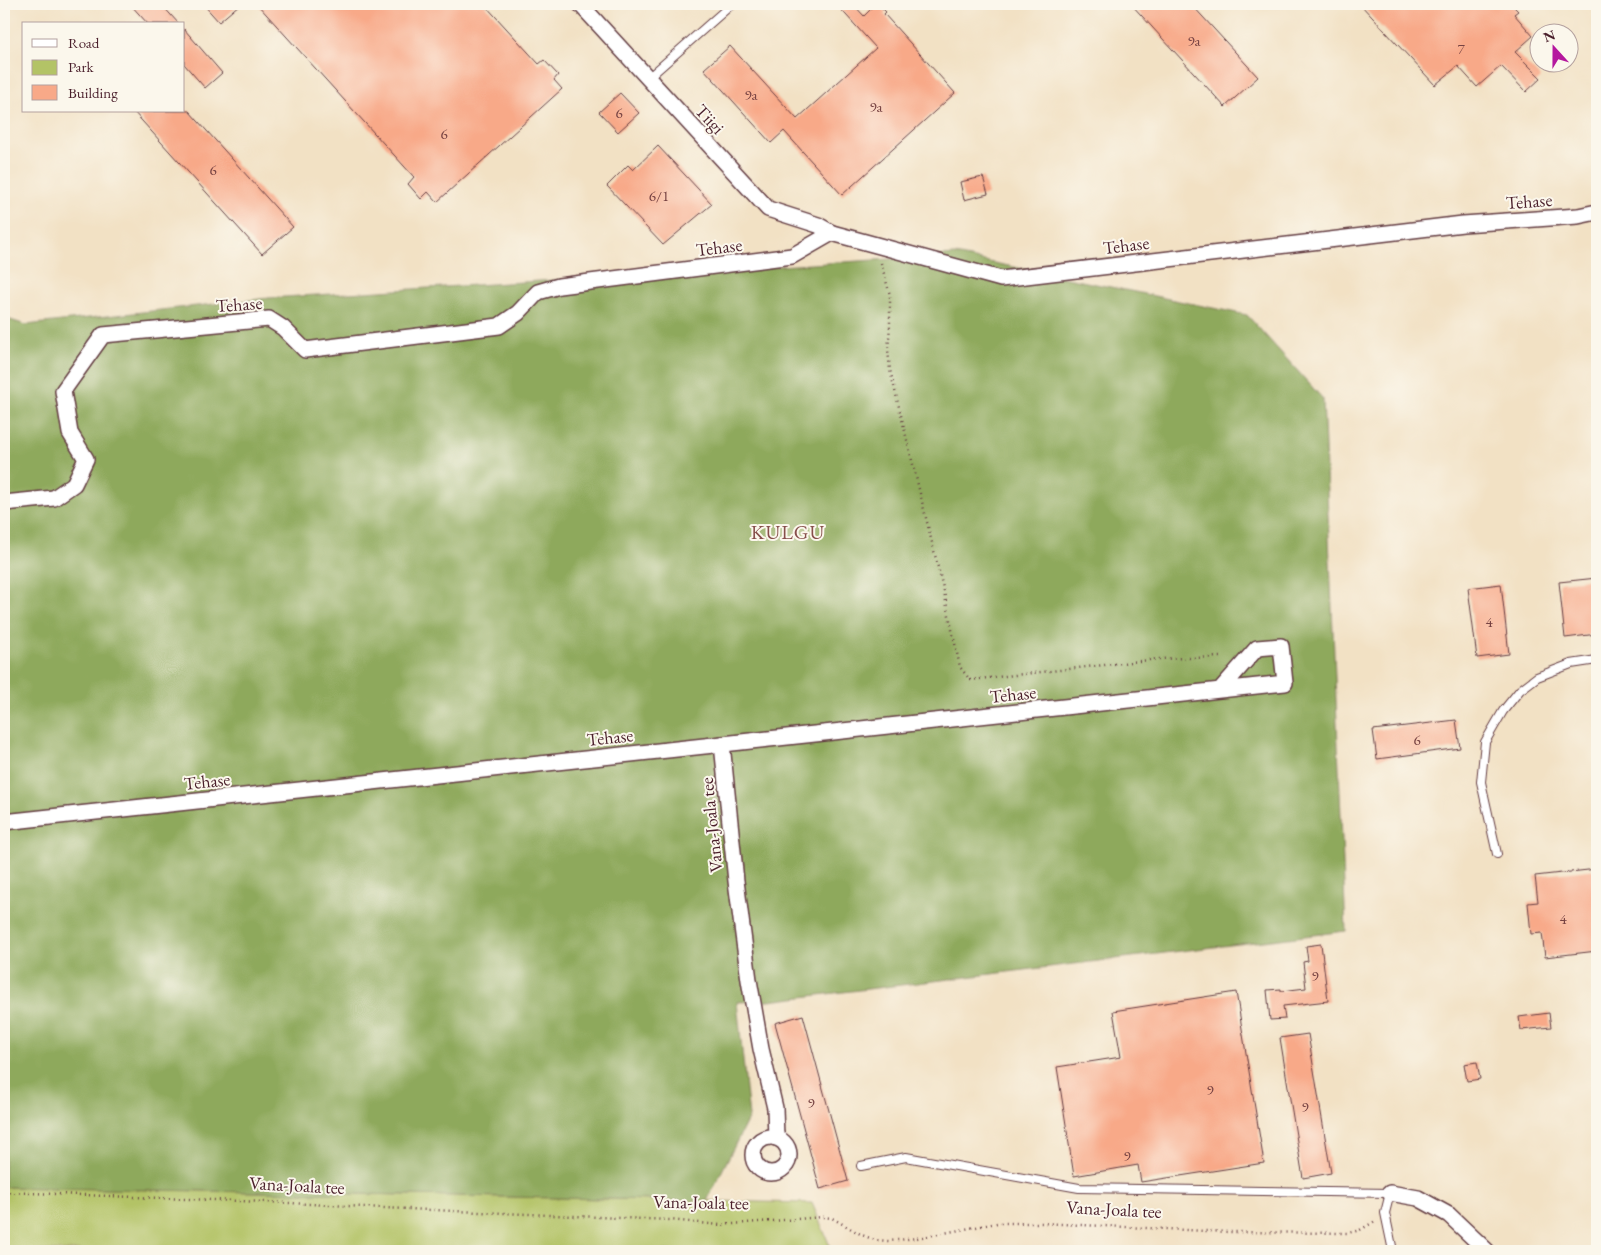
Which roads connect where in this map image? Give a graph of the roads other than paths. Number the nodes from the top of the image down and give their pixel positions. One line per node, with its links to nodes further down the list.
1 (580, 4): 3 (street, Tiigi)
2 (732, 4): 3 (lane)
3 (647, 79): 5 (street, Tiigi)
4 (1597, 212): 5 (street, Tehase)
5 (832, 233): 6 (street, Tehase)
6 (4, 503)
7 (1597, 660): 11 (lane)
8 (1220, 690): 9 (street, Tehase)
9 (722, 744): 10 (street, Tehase); 12 (street, Vana-Joala tee)
10 (4, 822)
11 (1498, 854)
12 (776, 1138)
13 (861, 1166): 14 (lane)
14 (1390, 1193): 15 (lane); 16 (street)
15 (1393, 1251)
16 (1486, 1251)

